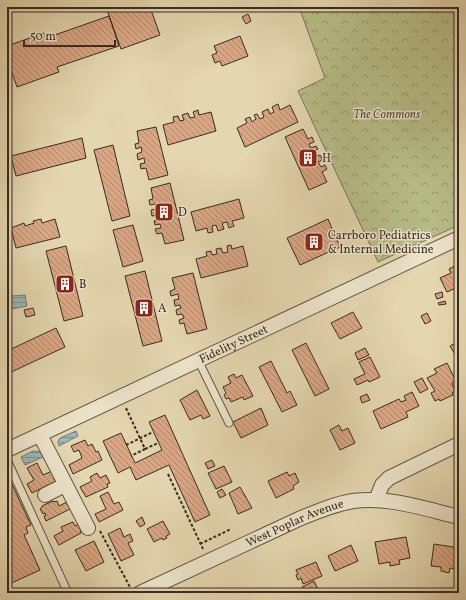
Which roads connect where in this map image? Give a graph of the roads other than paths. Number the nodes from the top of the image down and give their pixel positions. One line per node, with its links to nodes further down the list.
1 (459, 238): 2 (street, Fidelity Street)
2 (198, 360): 3 (lane); 4 (street, Fidelity Street)
3 (229, 423)
4 (40, 435): 6 (street, Fidelity Street); 8 (street)
5 (459, 444): 10 (street)
6 (7, 450)
7 (7, 460): 14 (lane)
8 (65, 485): 9 (street); 12 (street)
9 (45, 495)
10 (376, 500): 11 (street, West Poplar Avenue); 13 (street, West Poplar Avenue)
11 (459, 517)
12 (88, 528)
13 (157, 589): 15 (street, West Poplar Avenue)
14 (68, 593)
15 (140, 593)

